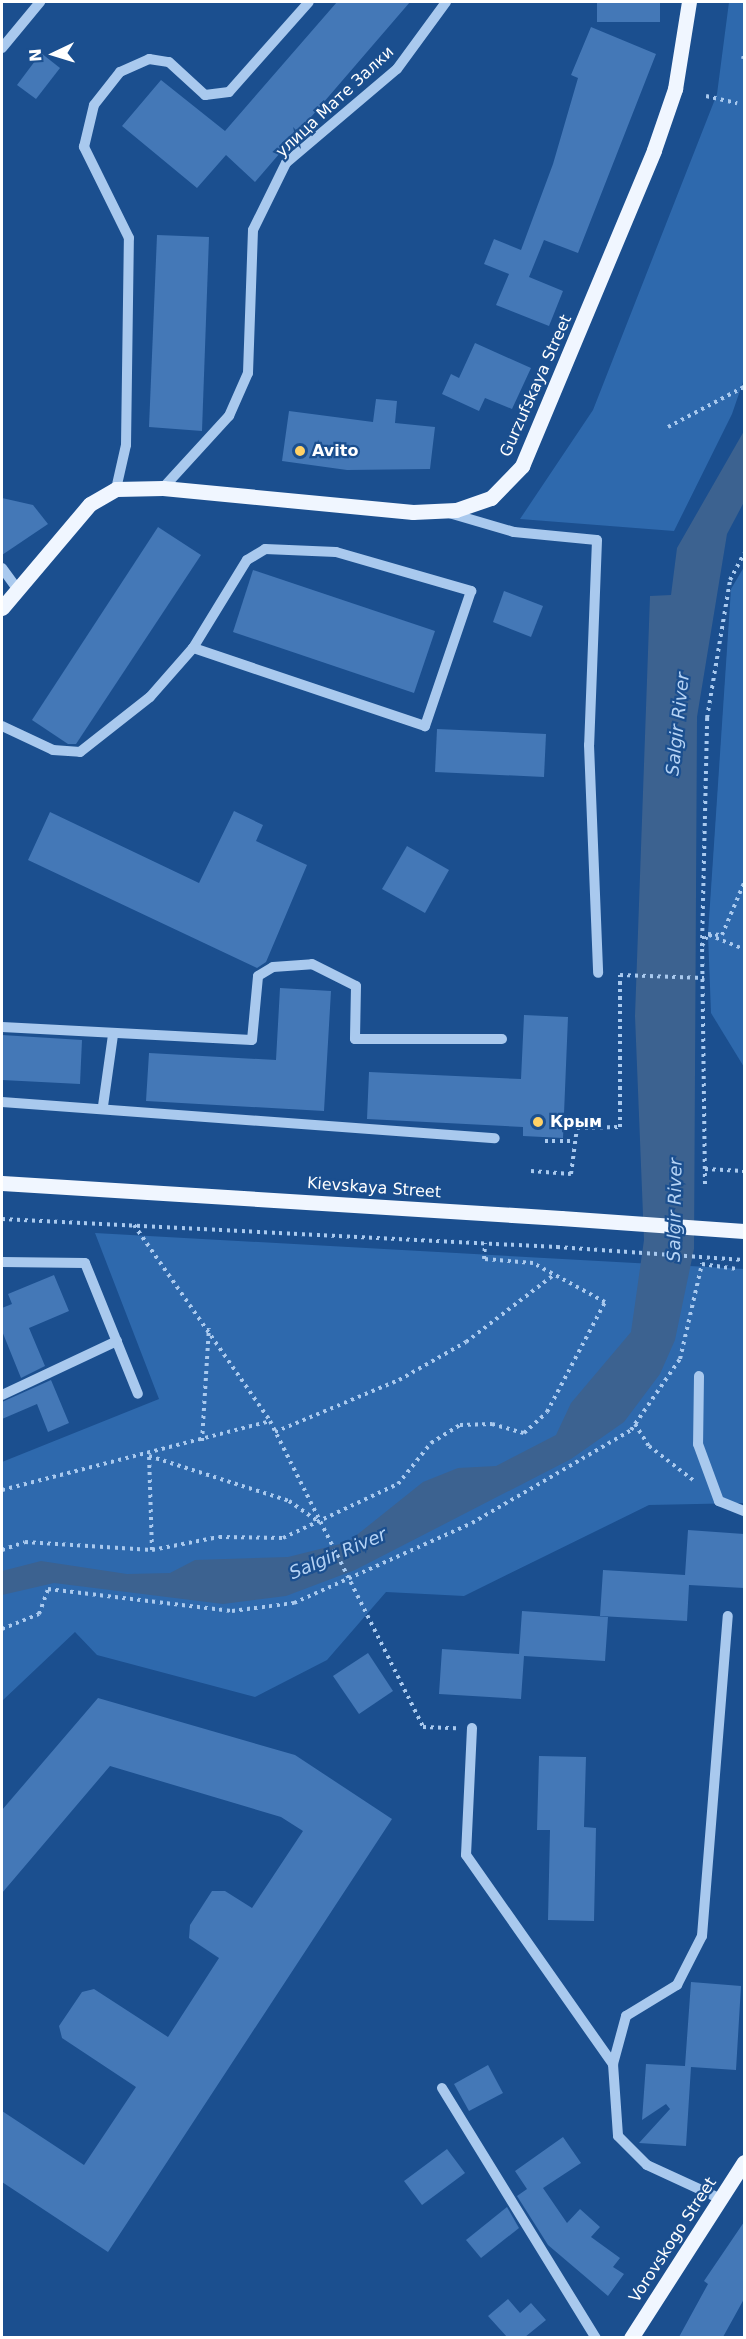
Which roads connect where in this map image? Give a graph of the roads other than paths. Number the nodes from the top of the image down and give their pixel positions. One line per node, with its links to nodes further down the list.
1 (39, 2): 5 (lane)
2 (309, 2): 7 (lane)
3 (446, 2): 6 (lane, улица Мате Залки)
4 (689, 2): 8 (main road, Gurzufskaya Street)
5 (2, 48)
6 (163, 488): 7 (main road, Gurzufskaya Street); 8 (main road, Gurzufskaya Street)
7 (116, 489): 10 (main road, Gurzufskaya Street)
8 (443, 511): 14 (lane)
9 (2, 567): 10 (lane)
10 (15, 586): 11 (main road, Gurzufskaya Street)
11 (2, 608)
12 (193, 648): 12 (lane); 13 (lane)
13 (2, 726)
14 (598, 973)
15 (2, 1027): 16 (lane)
16 (113, 1035): 17 (lane); 19 (lane)
17 (502, 1039)
18 (2, 1102): 19 (lane)
19 (103, 1106): 20 (lane)
20 (495, 1138)
21 (2, 1183): 22 (main road, Kievskaya Street, bridge)
22 (744, 1231)
23 (2, 1262): 24 (lane)
24 (117, 1341): 26 (lane); 27 (lane)
25 (699, 1376): 28 (lane)
26 (2, 1395)
27 (138, 1395)
28 (744, 1511)
29 (728, 1616): 31 (lane)
30 (472, 1728): 31 (lane)
31 (613, 2064): 34 (lane)
32 (442, 2088): 35 (lane)
33 (744, 2162): 34 (main road, Vorovskogo Street)
34 (721, 2199): 36 (main road, Vorovskogo Street)
35 (596, 2337)
36 (631, 2337)

